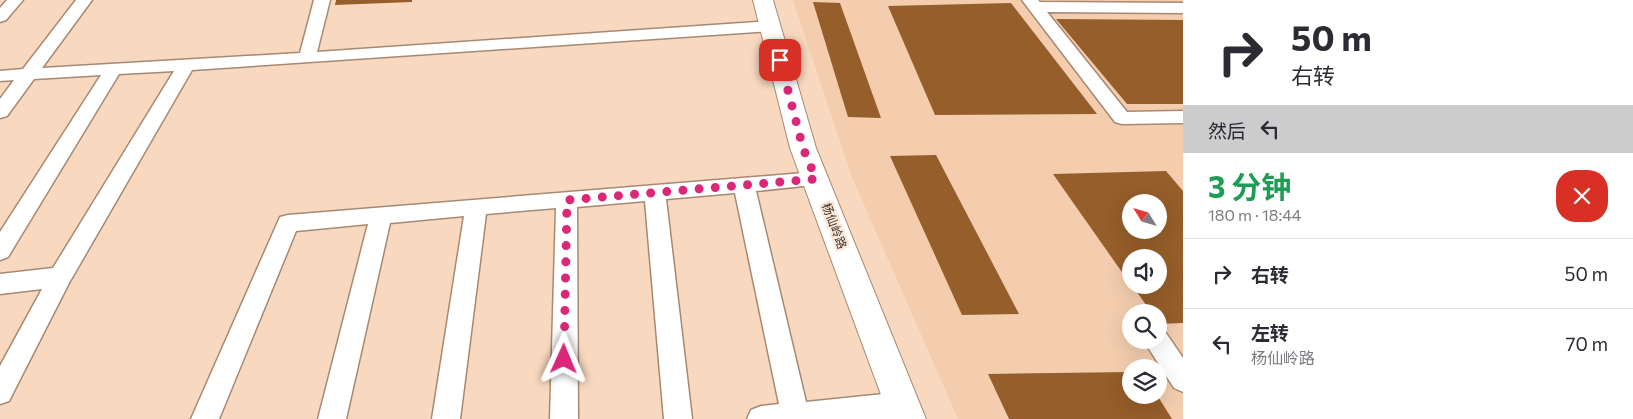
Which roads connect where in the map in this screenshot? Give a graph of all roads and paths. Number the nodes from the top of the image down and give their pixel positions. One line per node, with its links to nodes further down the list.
1 (15, 0): 8 (street)
2 (84, 0): 12 (street)
3 (322, 0): 9 (street)
4 (1032, 4): 5 (street); 15 (street)
5 (1157, 4): 6 (street)
6 (1183, 8)
7 (767, 13): 9 (street); 16 (street, 杨仙岭路)
8 (0, 18)
9 (307, 58): 10 (street)
10 (186, 65): 11 (street); 23 (street)
11 (113, 70): 12 (street); 22 (street)
12 (28, 75): 13 (street); 14 (street)
13 (0, 76)
14 (0, 112)
15 (1183, 117)
16 (816, 179): 17 (street); 28 (street, 杨仙岭路)
17 (744, 185): 18 (street); 29 (street)
18 (656, 192): 19 (street); 34 (street)
19 (567, 200): 20 (street); 33 (street)
20 (476, 208): 21 (street); 32 (street)
21 (382, 215): 30 (street); 31 (street)
22 (0, 252)
23 (60, 277): 24 (street); 27 (street)
24 (0, 284)
25 (1162, 349): 26 (street)
26 (1183, 380)
27 (0, 392)
28 (905, 412): 29 (street)
29 (796, 417): 35 (street)
30 (205, 419)
31 (332, 419)
32 (446, 419)
33 (564, 419)
34 (678, 419)
35 (761, 419)

